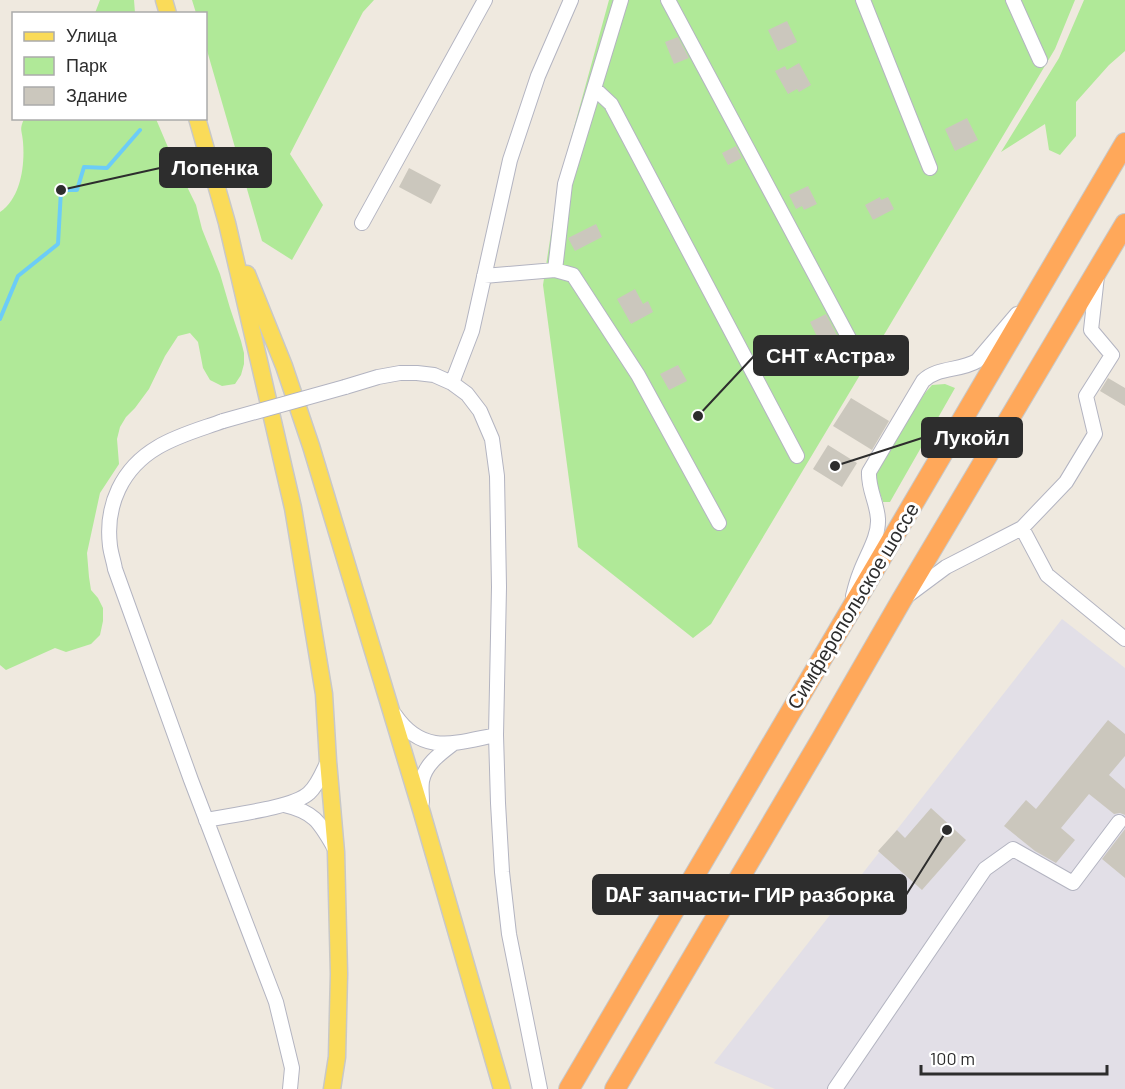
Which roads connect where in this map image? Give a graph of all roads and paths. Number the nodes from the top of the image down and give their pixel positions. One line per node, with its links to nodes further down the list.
1 (485, 0): 13 (street)
2 (571, 0): 17 (street)
3 (621, 0): 8 (street)
4 (668, 0): 19 (street)
5 (863, 0): 11 (street)
6 (1013, 0): 7 (street)
7 (1040, 60)
8 (595, 89): 15 (street); 21 (street)
9 (198, 120): 12 (main road)
10 (1125, 143): 18 (highway, Симферопольское шоссе)
11 (930, 168)
12 (227, 223): 27 (main road); 30 (main road)
13 (362, 223)
14 (1125, 224): 16 (highway, Симферопольское шоссе)
15 (555, 270): 17 (street); 22 (street)
16 (1097, 270): 23 (street); 24 (highway, Симферопольское шоссе)
17 (484, 276): 20 (street)
18 (1038, 290): 25 (highway, Симферопольское шоссе); 25 (street)
19 (859, 357)
20 (452, 383): 28 (street); 33 (street, bridge)
21 (797, 456)
22 (719, 523)
23 (1022, 528): 24 (street); 26 (street)
24 (901, 601): 41 (highway, Симферопольское шоссе)
25 (844, 623): 40 (highway, Симферопольское шоссе)
26 (1125, 639)
27 (391, 709): 29 (street); 32 (main road)
28 (496, 735): 29 (street); 39 (street)
29 (454, 743): 32 (street)
30 (328, 760): 31 (street); 35 (main road)
31 (282, 805): 33 (street); 35 (street)
32 (422, 813): 38 (main road)
33 (206, 820): 36 (street)
34 (1119, 822): 42 (street)
35 (336, 852): 37 (main road)
36 (290, 1089)
37 (332, 1089)
38 (502, 1089)
39 (540, 1089)
40 (569, 1089)
41 (615, 1089)
42 (835, 1089)

